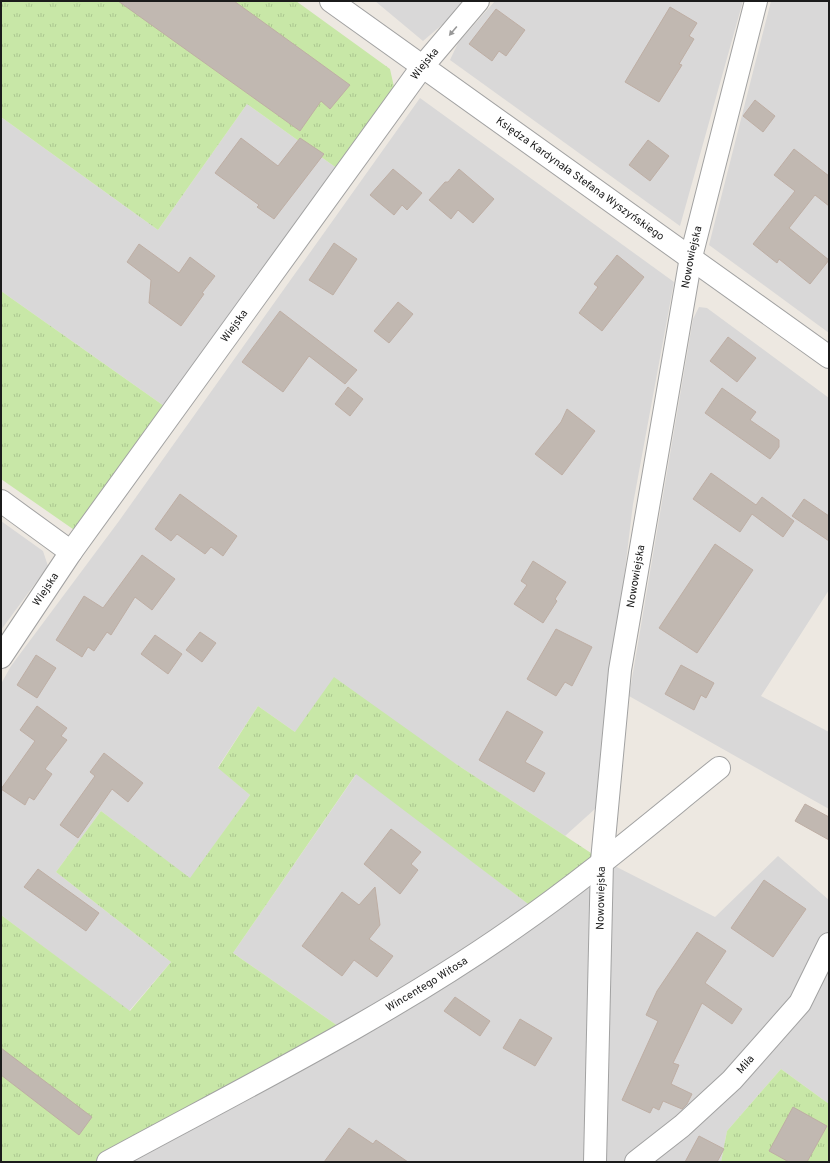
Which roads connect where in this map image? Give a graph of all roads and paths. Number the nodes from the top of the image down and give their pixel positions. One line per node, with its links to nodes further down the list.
1 (331, 1): 4 (street, Księdza Kardynała Stefana Wyszyńskiego)
2 (478, 1): 4 (street, Wiejska, one-way to 4)
3 (756, 1): 5 (street, Nowowiejska)
4 (422, 67): 5 (street, Księdza Kardynała Stefana Wyszyńskiego); 8 (street, Wiejska)
5 (691, 256): 6 (street, Księdza Kardynała Stefana Wyszyńskiego); 11 (street, Nowowiejska)
6 (829, 357)
7 (1, 502): 8 (street)
8 (71, 552): 9 (street, Wiejska)
9 (1, 658)
10 (719, 768): 11 (street, Wincentego Witosa)
11 (602, 861): 13 (street, Wincentego Witosa); 14 (street, Nowowiejska)
12 (829, 944): 15 (street, Miła)
13 (108, 1162)
14 (595, 1162)
15 (636, 1162)

